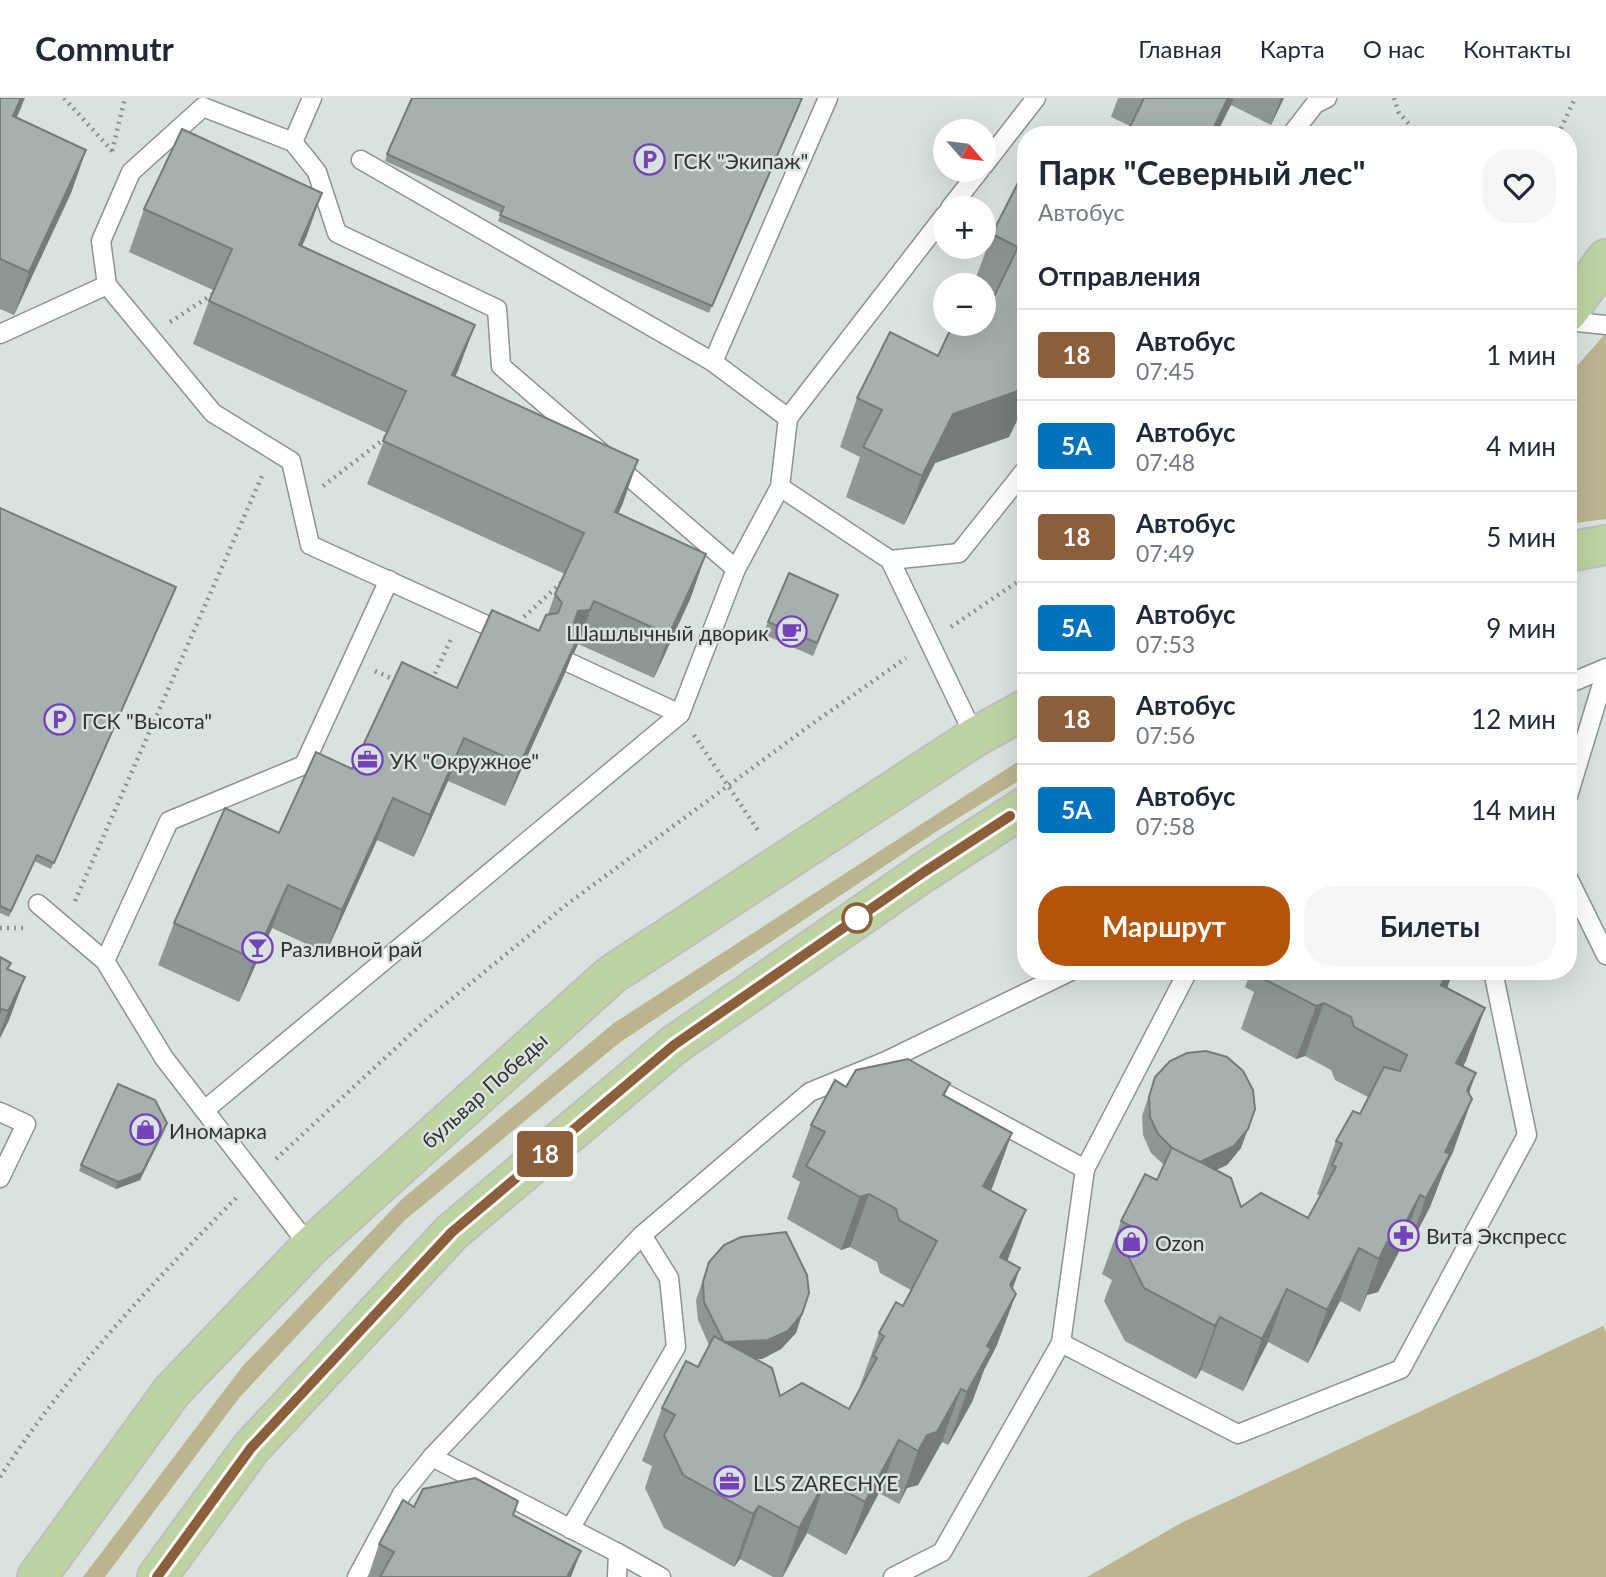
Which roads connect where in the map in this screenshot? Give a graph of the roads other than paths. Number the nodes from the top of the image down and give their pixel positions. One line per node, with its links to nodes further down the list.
1 (312, 98): 6 (lane)
2 (828, 98): 18 (lane)
3 (1036, 98): 7 (lane)
4 (1327, 98): 5 (lane)
5 (1298, 126)
6 (293, 142): 13 (lane); 25 (lane)
7 (996, 150)
8 (361, 160): 18 (lane)
9 (971, 182): 10 (lane)
10 (959, 196)
11 (933, 231): 19 (lane)
12 (1606, 259): 14 (main road)
13 (107, 285): 17 (lane); 26 (lane)
14 (1577, 299)
15 (1577, 322): 16 (lane)
16 (1606, 325)
17 (0, 334)
18 (713, 362): 19 (lane)
19 (788, 418): 21 (lane)
20 (1017, 480): 24 (lane)
21 (780, 486): 24 (lane); 25 (lane)
22 (1606, 545): 23 (main road)
23 (1577, 550)
24 (890, 560): 33 (lane)
25 (736, 569): 31 (lane)
26 (389, 580): 27 (lane); 39 (lane)
27 (525, 643)
28 (570, 663): 31 (lane)
29 (1606, 669): 30 (lane); 34 (lane)
30 (1577, 680)
31 (680, 714): 44 (lane)
32 (1017, 714): 33 (main road, бульвар Победы)
33 (975, 737): 49 (main road, бульвар Победы)
34 (1577, 766)
35 (1017, 812): 55 (main road)
36 (1577, 896): 38 (lane)
37 (38, 904): 39 (lane)
38 (1606, 955)
39 (104, 961): 44 (lane)
40 (1052, 980): 43 (lane)
41 (1183, 980): 46 (lane)
42 (1495, 980): 50 (lane)
43 (886, 1061): 46 (lane); 48 (lane)
44 (206, 1109): 49 (lane)
45 (0, 1112): 47 (lane)
46 (1085, 1169): 50 (lane)
47 (0, 1178)
48 (642, 1235): 51 (lane); 52 (lane)
49 (310, 1247): 54 (main road, бульвар Победы)
50 (1060, 1343): 59 (lane)
51 (432, 1457): 52 (lane); 56 (lane)
52 (570, 1529): 53 (lane)
53 (618, 1553): 57 (lane); 58 (lane)
54 (37, 1577)
55 (157, 1577)
56 (357, 1577)
57 (617, 1577)
58 (661, 1577)
59 (893, 1577)

